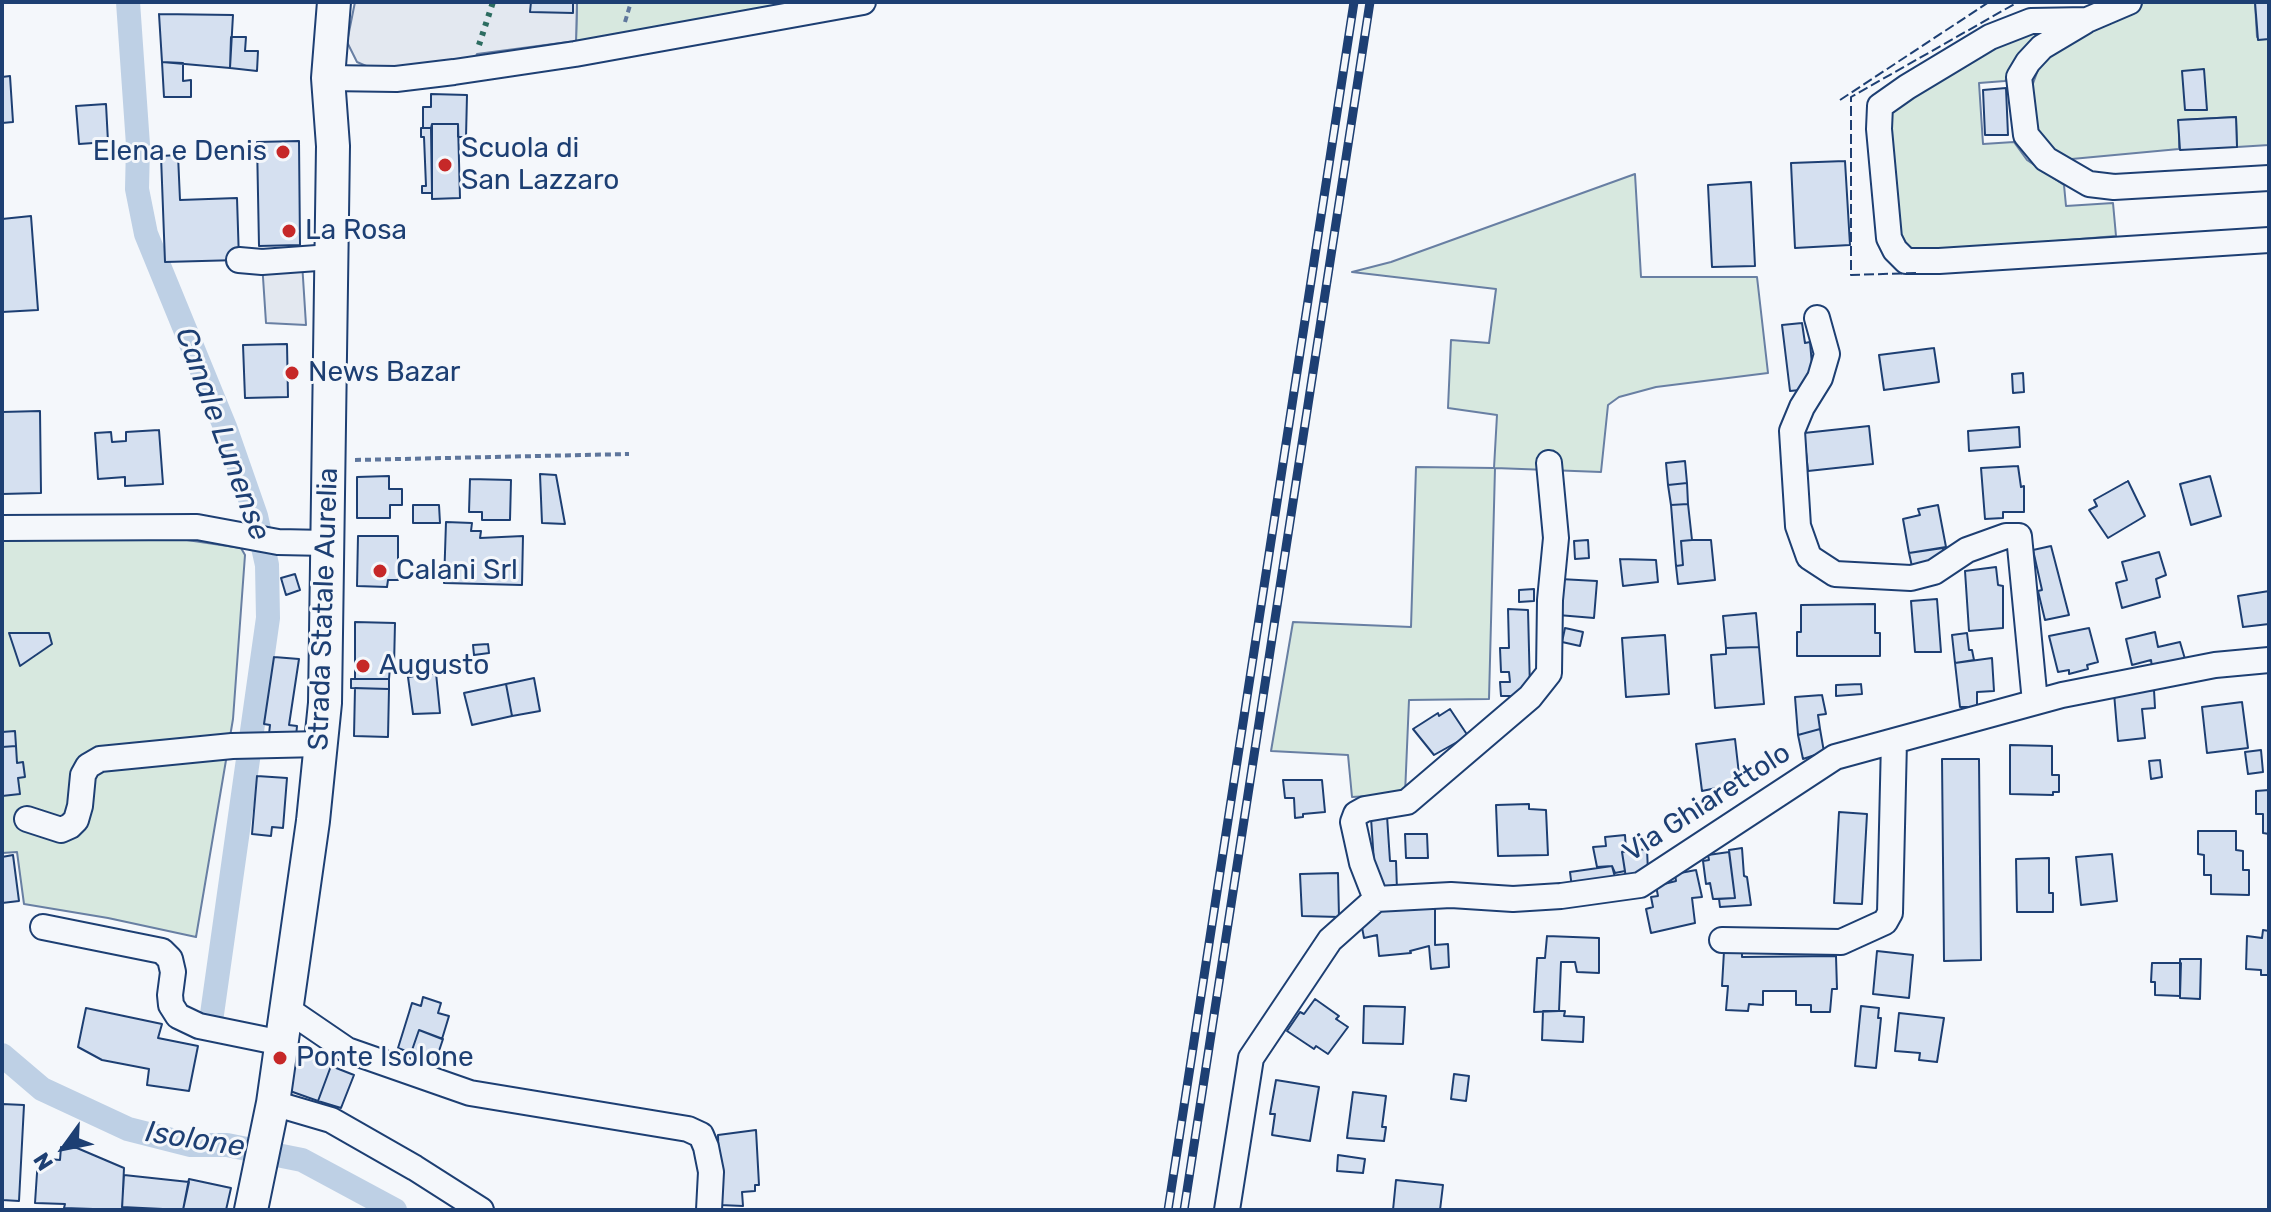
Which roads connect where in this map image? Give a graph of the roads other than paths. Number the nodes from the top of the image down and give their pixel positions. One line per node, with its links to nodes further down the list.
1 (334, 2): 5 (main road, Strada Statale Aurelia)
2 (863, 2): 5 (street)
3 (2129, 2): 4 (street)
4 (2087, 20): 6 (street); 7 (street)
5 (328, 78): 8 (main road, Strada Statale Aurelia)
6 (2269, 178)
7 (2269, 240)
8 (331, 257): 9 (street); 13 (main road, Strada Statale Aurelia)
9 (239, 260)
10 (1817, 318): 15 (street)
11 (1549, 463): 19 (street)
12 (2, 528): 13 (street)
13 (327, 543): 17 (main road, Strada Statale Aurelia)
14 (2269, 660): 15 (street, Via Ghiarettolo)
15 (2035, 702): 16 (street, Via Ghiarettolo)
16 (1894, 741): 19 (street, Via Ghiarettolo); 21 (street)
17 (321, 744): 18 (street); 22 (main road, Strada Statale Aurelia)
18 (27, 819)
19 (1376, 899): 28 (street)
20 (43, 927): 23 (street)
21 (1722, 940)
22 (287, 1009): 23 (main road, Strada Statale Aurelia); 27 (street)
23 (282, 1043): 24 (main road, Strada Statale Aurelia)
24 (271, 1110): 25 (main road, Strada Statale Aurelia); 26 (street)
25 (251, 1207)
26 (481, 1210)
27 (709, 1210)
28 (1227, 1210)

